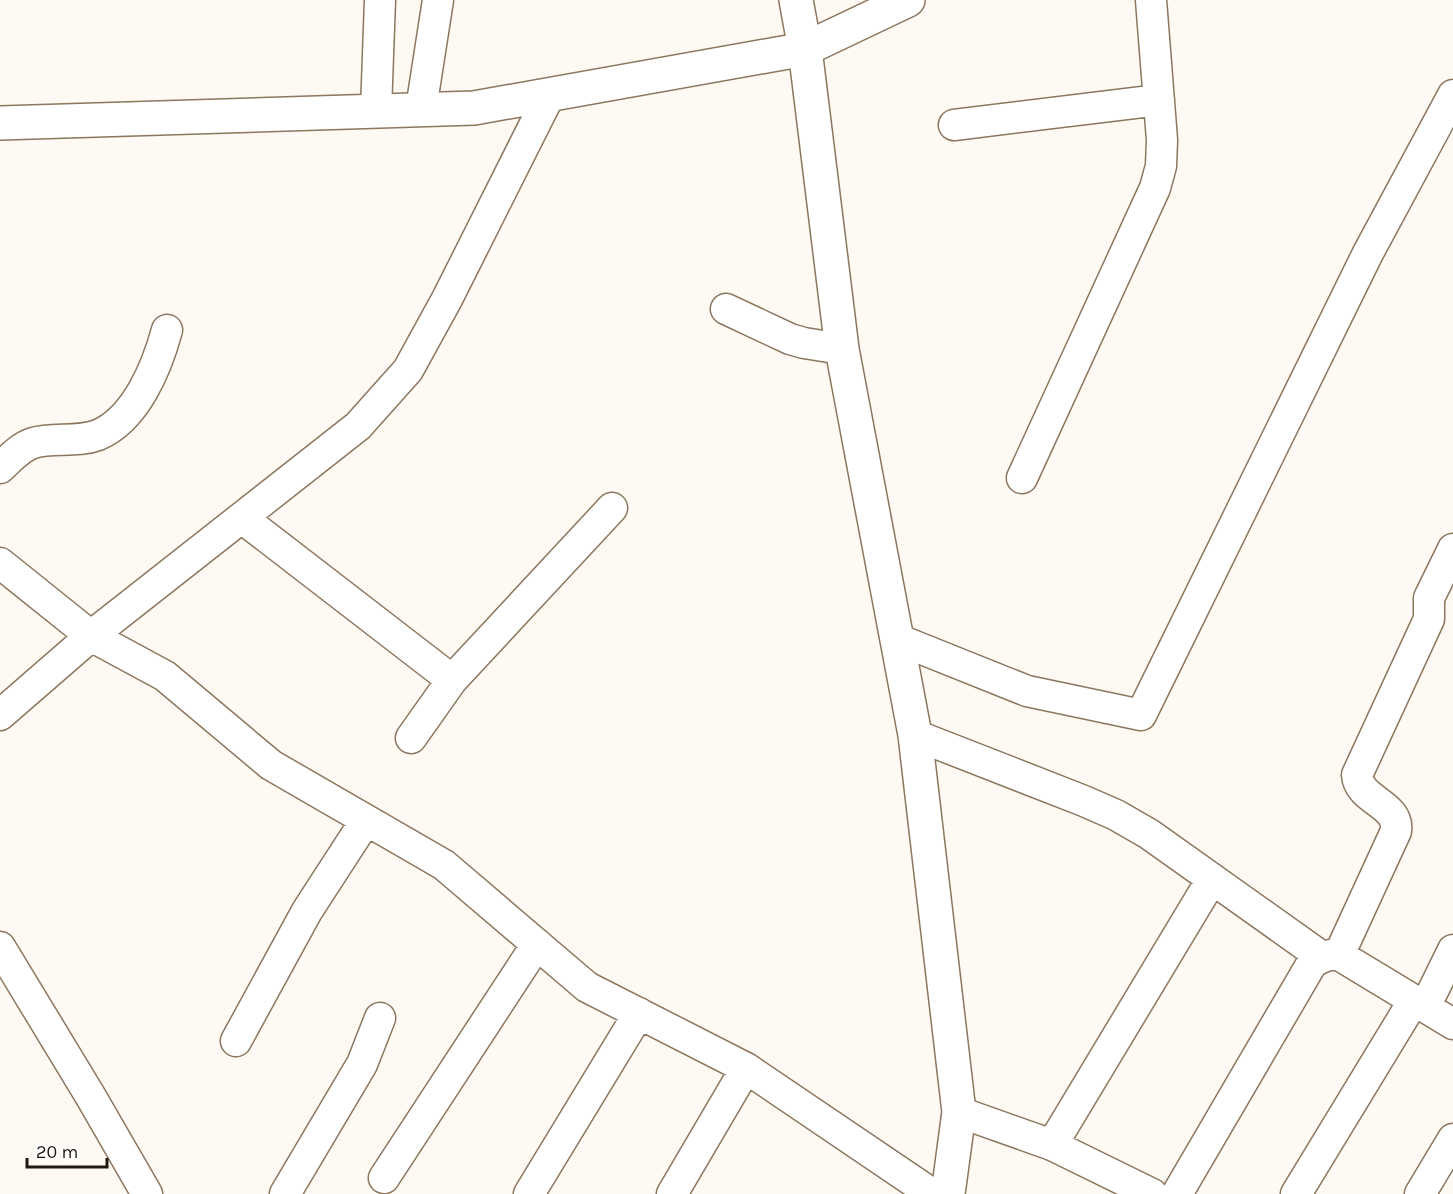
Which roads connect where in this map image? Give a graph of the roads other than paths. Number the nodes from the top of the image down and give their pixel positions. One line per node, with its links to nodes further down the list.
1 (380, 0): 11 (street)
2 (438, 0): 10 (street)
3 (796, 0): 6 (main road)
4 (909, 0): 6 (main road)
5 (1150, 0): 9 (street)
6 (805, 49): 7 (main road); 16 (main road)
7 (550, 94): 10 (main road); 20 (street)
8 (1453, 95): 24 (street)
9 (1159, 100): 13 (street); 18 (street)
10 (421, 109): 11 (main road)
11 (376, 111): 12 (main road)
12 (0, 123)
13 (954, 125)
14 (726, 309): 16 (street)
15 (166, 330): 17 (street)
16 (842, 348): 24 (main road)
17 (0, 468)
18 (1022, 478)
19 (612, 508): 25 (street)
20 (242, 518): 23 (street); 25 (street)
21 (1453, 549): 34 (street)
22 (0, 563): 23 (street)
23 (91, 636): 26 (street); 29 (street)
24 (897, 639): 27 (main road)
25 (452, 680): 28 (street)
26 (0, 715)
27 (915, 735): 30 (street); 41 (main road)
28 (411, 738)
29 (366, 820): 31 (street); 39 (street)
30 (1212, 879): 34 (street); 43 (street)
31 (537, 944): 36 (street); 44 (street)
32 (0, 948): 46 (street)
33 (1453, 950): 35 (street)
34 (1331, 956): 35 (street); 53 (street)
35 (1419, 1004): 38 (street); 54 (street)
36 (639, 1013): 40 (street); 48 (street)
37 (380, 1018): 47 (street)
38 (1453, 1024)
39 (236, 1041)
40 (746, 1068): 49 (street); 50 (street)
41 (958, 1112): 43 (street); 51 (main road)
42 (1453, 1139): 55 (street)
43 (1052, 1145): 45 (street)
44 (384, 1178)
45 (1094, 1180): 52 (street)
46 (147, 1194)
47 (285, 1194)
48 (529, 1194)
49 (672, 1194)
50 (932, 1194)
51 (948, 1194)
52 (1152, 1194)
53 (1177, 1194)
54 (1296, 1194)
55 (1420, 1194)

